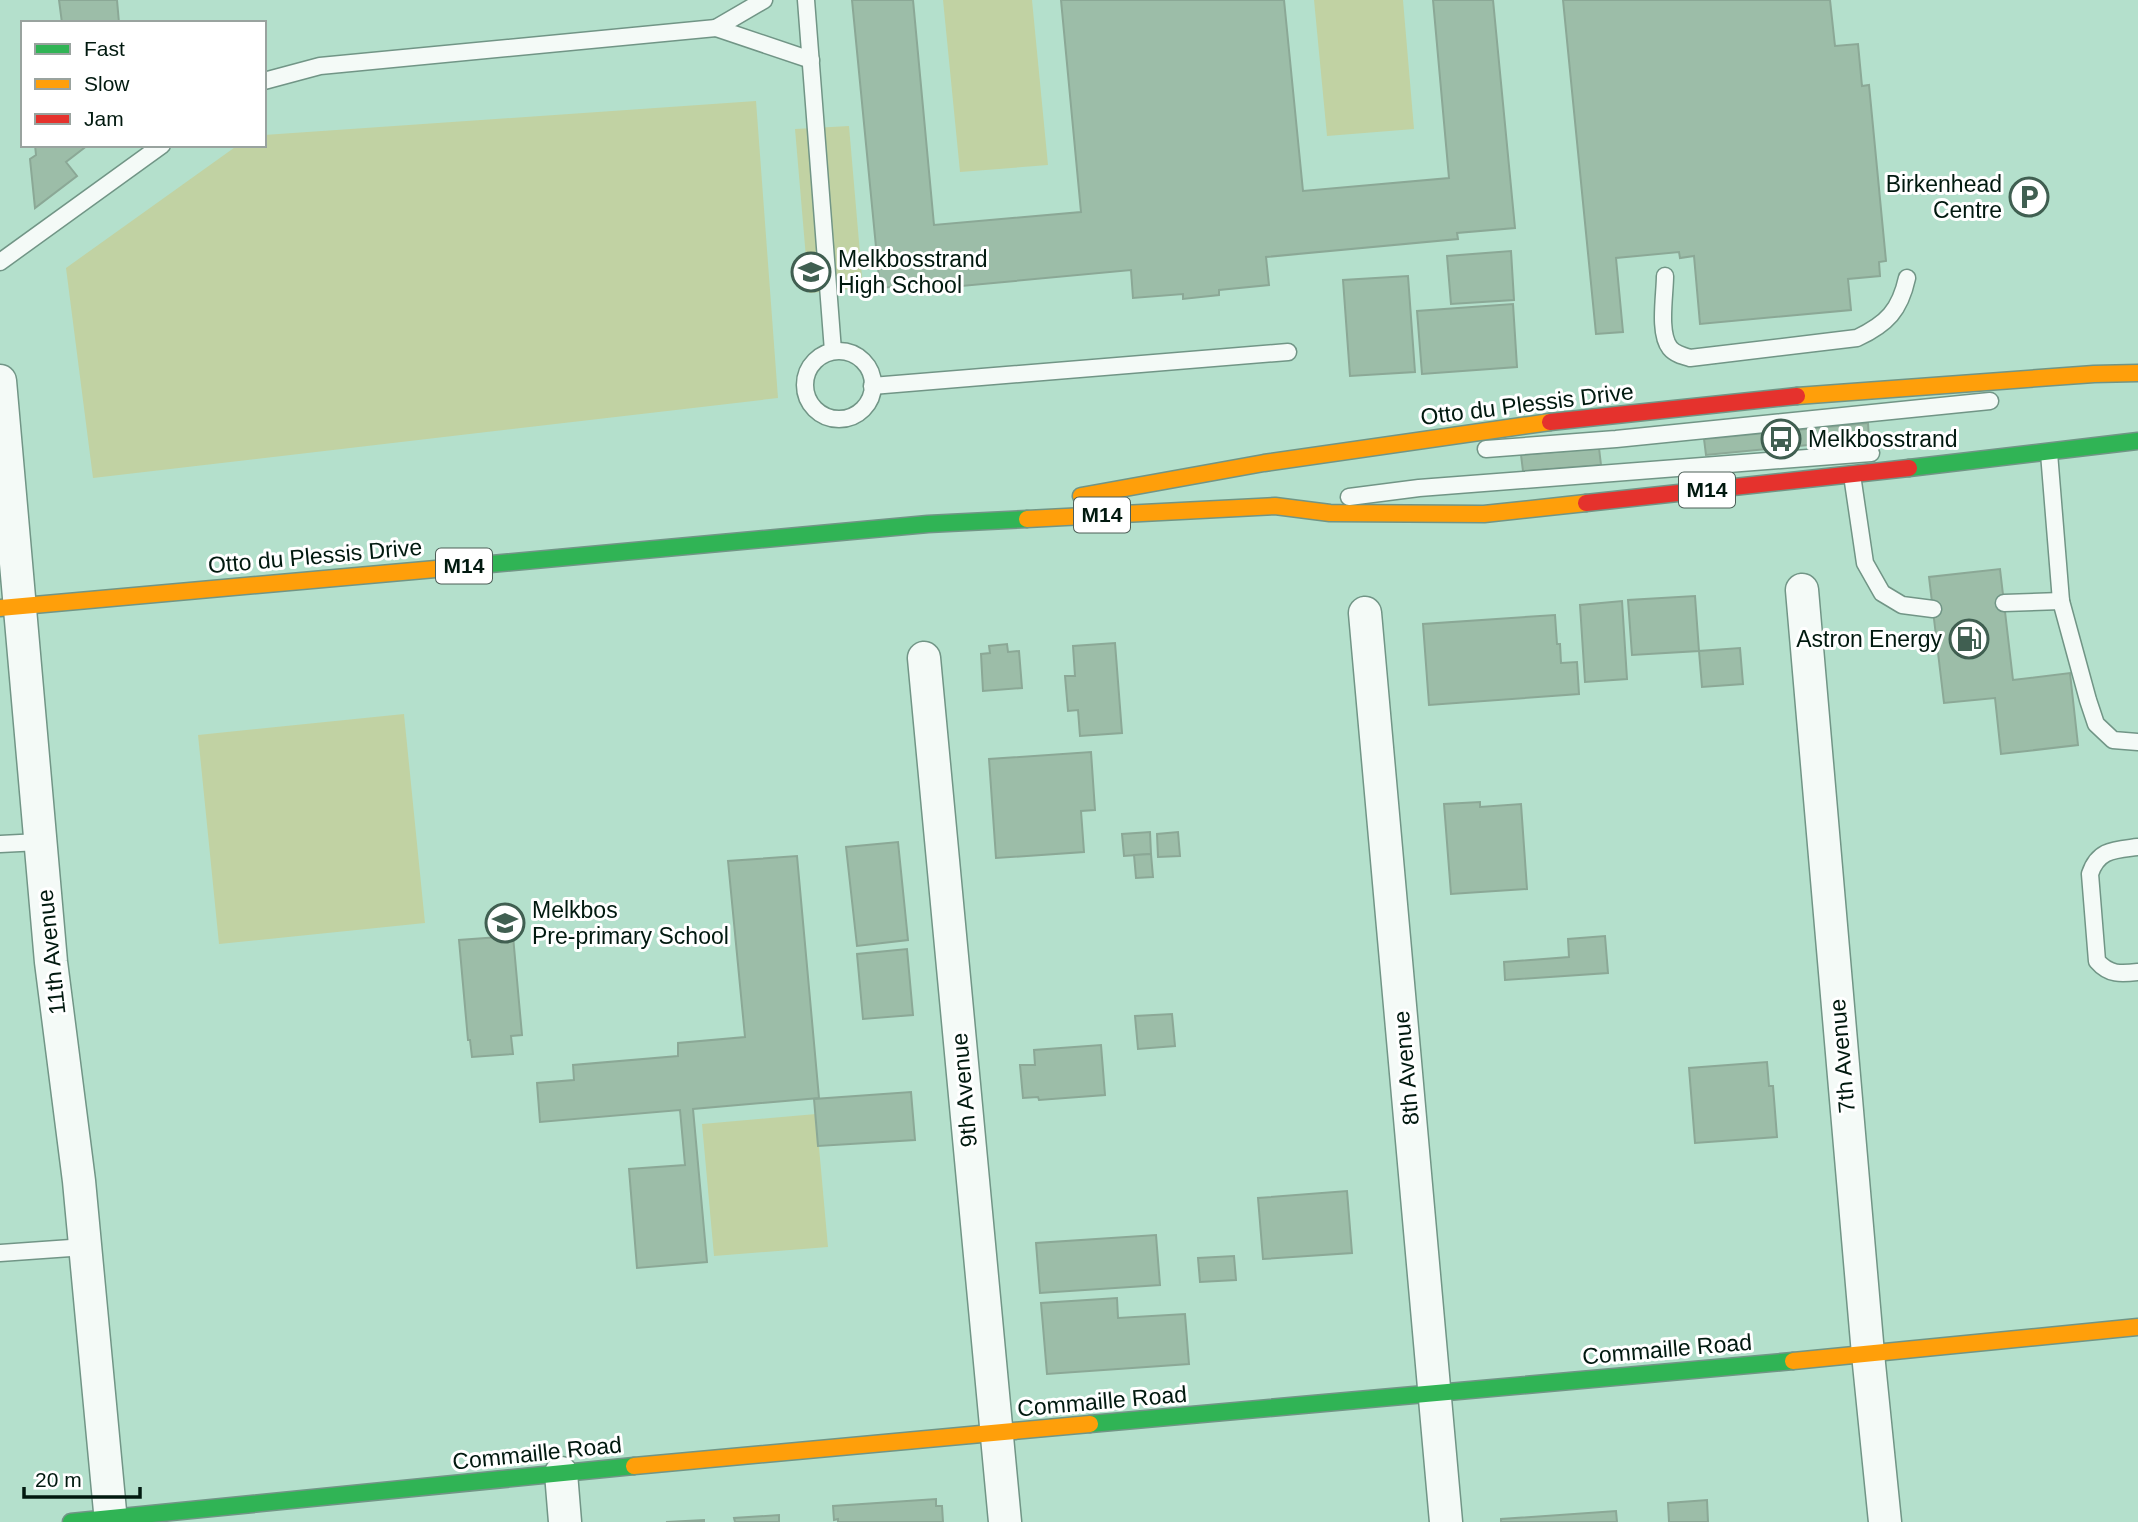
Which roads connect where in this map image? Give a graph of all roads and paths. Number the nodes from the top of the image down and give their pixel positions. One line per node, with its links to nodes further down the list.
1 (764, 0): 3 (lane)
2 (806, 0): 4 (lane)
3 (716, 28): 4 (lane); 5 (lane)
4 (811, 60): 10 (lane)
5 (266, 80)
6 (159, 147): 7 (lane)
7 (0, 262)
8 (1665, 276): 9 (lane)
9 (1907, 278)
10 (833, 351): 15 (lane); 15 (lane)
11 (1288, 352): 15 (lane)
12 (2138, 373): 23 (main road, Otto du Plessis Drive / M14)
13 (0, 381): 30 (street, 11th Avenue)
14 (2138, 384): 16 (lane)
15 (873, 386)
16 (2104, 389)
17 (2012, 398): 23 (lane)
18 (2138, 430): 19 (lane)
19 (2071, 433)
20 (2138, 441): 22 (main road, Otto du Plessis Drive / M14)
21 (1887, 452): 25 (lane)
22 (2049, 453): 24 (main road, Otto du Plessis Drive / M14); 28 (lane)
23 (1264, 463): 26 (main road, Otto du Plessis Drive / M14)
24 (1852, 475): 25 (main road, Otto du Plessis Drive / M14); 31 (lane)
25 (1275, 506): 26 (main road, Otto du Plessis Drive / M14)
26 (928, 524): 30 (main road, Otto du Plessis Drive / M14)
27 (1802, 590): 42 (street, 7th Avenue)
28 (2061, 601): 29 (lane); 34 (lane)
29 (2004, 603)
30 (9, 607): 35 (street, 11th Avenue)
31 (1933, 609)
32 (1365, 613): 43 (street, 8th Avenue)
33 (924, 657): 44 (street, 9th Avenue)
34 (2138, 742)
35 (40, 842): 36 (lane); 39 (street, 11th Avenue)
36 (0, 844)
37 (2138, 847): 38 (lane)
38 (2138, 972)
39 (85, 1248): 40 (lane); 46 (street, 11th Avenue)
40 (0, 1253)
41 (2138, 1327): 42 (main road, Commaille Road)
42 (1868, 1354): 43 (main road, Commaille Road); 51 (street, 7th Avenue)
43 (1435, 1392): 44 (main road, Commaille Road); 50 (street, 8th Avenue)
44 (996, 1433): 45 (main road, Commaille Road); 49 (street, 9th Avenue)
45 (561, 1474): 46 (main road, Commaille Road); 48 (street)
46 (110, 1520): 47 (main road, Commaille Road)
47 (71, 1522)
48 (565, 1522)
49 (1005, 1522)
50 (1446, 1522)
51 (1885, 1522)

